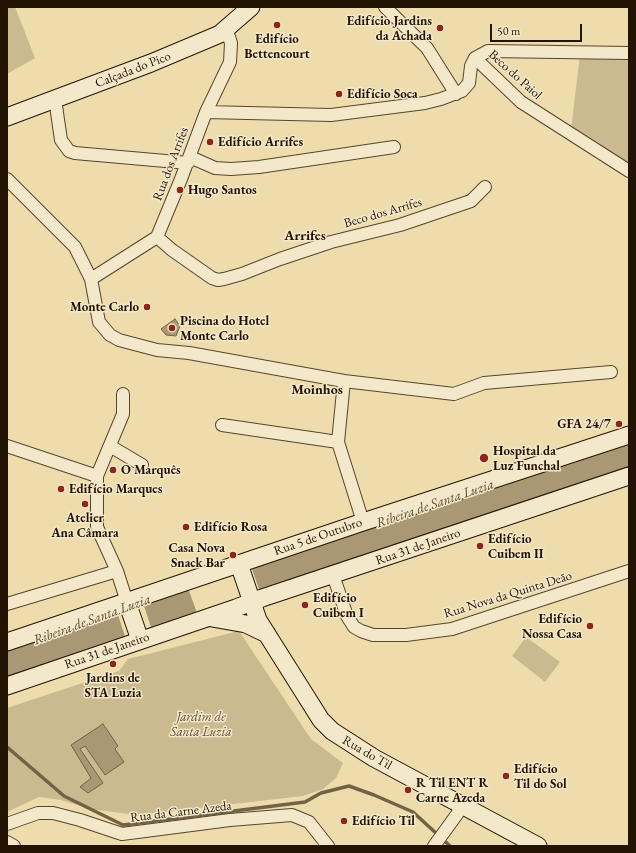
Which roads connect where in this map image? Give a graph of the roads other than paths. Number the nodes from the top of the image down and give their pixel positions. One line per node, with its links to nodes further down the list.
1 (251, 7): 3 (main road, Calçada do Pico)
2 (385, 7): 6 (street)
3 (226, 28): 7 (main road, Calçada do Pico); 8 (street, Rua dos Arrifes)
4 (629, 53): 5 (street)
5 (475, 58): 6 (street, Beco do Paiol); 12 (street, Beco do Paiol)
6 (456, 94): 8 (street)
7 (55, 99): 9 (main road, Calçada do Pico); 11 (street)
8 (206, 112): 11 (street, Rua dos Arrifes)
9 (7, 117)
10 (394, 147): 11 (street)
11 (189, 160): 15 (street, Rua dos Arrifes)
12 (629, 171)
13 (7, 179): 16 (street)
14 (486, 187): 15 (street, Beco dos Arrifes)
15 (157, 237): 16 (street)
16 (91, 279): 18 (street)
17 (611, 372): 18 (street)
18 (344, 381): 22 (street)
19 (123, 394): 24 (street)
20 (222, 425): 22 (street)
21 (629, 435): 28 (main road, Rua 5 de Outubro)
22 (338, 442): 28 (street)
23 (7, 446): 26 (street)
24 (110, 446): 25 (street); 26 (street)
25 (142, 465)
26 (97, 476): 30 (street)
27 (629, 476): 32 (main road, Rua 31 de Janeiro)
28 (363, 522): 29 (main road, Rua 5 de Outubro)
29 (239, 564): 33 (main road, Rua do Til); 35 (main road, Rua 5 de Outubro)
30 (117, 571): 34 (street); 35 (street)
31 (629, 571): 32 (street, Rua Nova da Quinta Deão)
32 (333, 575): 33 (main road, Rua 31 de Janeiro)
33 (250, 602): 36 (main road, Rua 31 de Janeiro); 37 (main road, Rua do Til)
34 (7, 604)
35 (128, 605): 38 (main road); 39 (main road, Rua 5 de Outubro)
36 (207, 618): 37 (main road, Rua 31 de Janeiro); 38 (main road, Rua 31 de Janeiro)
37 (267, 634): 41 (main road, Rua do Til)
38 (139, 636): 40 (main road, Rua 31 de Janeiro)
39 (7, 642)
40 (7, 686)
41 (463, 806): 44 (street); 47 (main road, Rua do Til)
42 (7, 824): 46 (street, Rua da Carne Azeda)
43 (7, 842): 45 (street)
44 (435, 845)
45 (14, 846)
46 (328, 846)
47 (538, 846)

